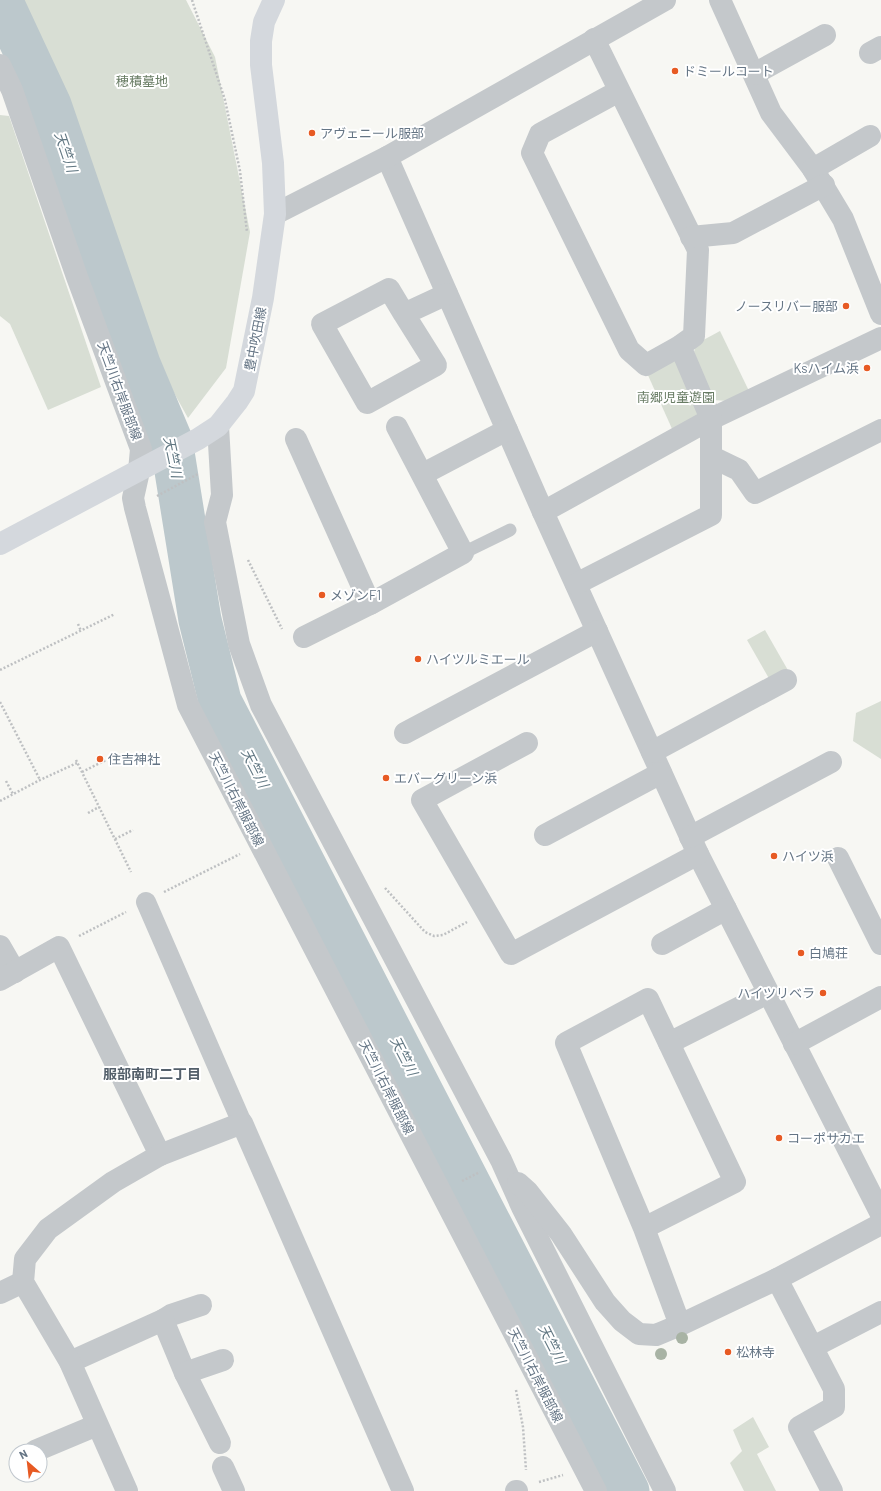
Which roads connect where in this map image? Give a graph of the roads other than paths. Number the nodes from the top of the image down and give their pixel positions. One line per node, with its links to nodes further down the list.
1 (274, 0): 13 (main road, 豊中吹田線)
2 (665, 0): 5 (street)
3 (720, 0): 7 (street)
4 (825, 35): 7 (street)
5 (594, 39): 8 (street); 11 (street)
6 (0, 65): 9 (street, 天竺川右岸服部線)
7 (754, 74): 12 (street)
8 (620, 91): 14 (street); 20 (street)
9 (6, 93): 28 (street, 天竺川右岸服部線)
10 (870, 136): 12 (street)
11 (387, 157): 13 (street); 16 (street)
12 (818, 177): 14 (street); 15 (street)
13 (275, 214): 22 (main road, 豊中吹田線)
14 (691, 237): 20 (street)
15 (876, 286): 18 (street)
16 (448, 294): 17 (street); 24 (street)
17 (404, 314): 17 (street)
18 (881, 314)
19 (881, 338): 21 (street)
20 (680, 346): 21 (street)
21 (711, 419): 27 (street); 30 (street)
22 (218, 426): 28 (main road, 豊中吹田線); 59 (street)
23 (397, 427): 29 (street)
24 (507, 430): 29 (street); 30 (street)
25 (881, 430): 27 (street)
26 (296, 439): 35 (street)
27 (712, 457): 34 (street)
28 (147, 467): 32 (main road, 豊中吹田線); 81 (street, 天竺川右岸服部線)
29 (423, 474): 33 (street)
30 (544, 512): 34 (street)
31 (510, 530): 33 (lane)
32 (0, 544)
33 (464, 553): 35 (street)
34 (576, 584): 36 (street)
35 (370, 604): 37 (street)
36 (597, 631): 39 (street); 41 (street)
37 (304, 637)
38 (786, 680): 41 (street)
39 (405, 733)
40 (527, 743): 45 (street)
41 (652, 752): 43 (street)
42 (830, 762): 45 (street)
43 (660, 772): 44 (street); 45 (street)
44 (545, 835)
45 (694, 846): 48 (street)
46 (838, 858): 50 (street)
47 (146, 902): 57 (street)
48 (726, 910): 49 (street); 53 (street)
49 (662, 944)
50 (881, 944)
51 (0, 946): 52 (street)
52 (7, 976): 58 (street)
53 (768, 993): 55 (street); 56 (street)
54 (881, 997): 56 (street)
55 (669, 1043): 62 (street); 62 (street)
56 (794, 1044): 60 (street)
57 (242, 1123): 58 (street); 80 (street)
58 (160, 1155): 64 (street)
59 (508, 1174): 69 (street); 82 (street)
60 (881, 1214)
61 (881, 1224): 63 (street)
62 (644, 1228): 69 (street)
63 (777, 1279): 69 (street); 70 (street)
64 (22, 1282): 65 (street); 72 (street)
65 (0, 1293)
66 (201, 1305): 68 (street)
67 (881, 1312): 70 (street)
68 (163, 1320): 72 (street); 73 (street)
69 (680, 1325)
70 (813, 1347): 83 (street)
71 (223, 1360): 73 (street)
72 (70, 1362): 74 (street)
73 (185, 1373): 75 (street)
74 (97, 1425): 76 (street); 78 (street)
75 (220, 1443)
76 (48, 1446)
77 (223, 1467): 79 (street)
78 (121, 1489)
79 (234, 1491)
80 (403, 1491)
81 (596, 1491)
82 (665, 1491)
83 (832, 1491)

